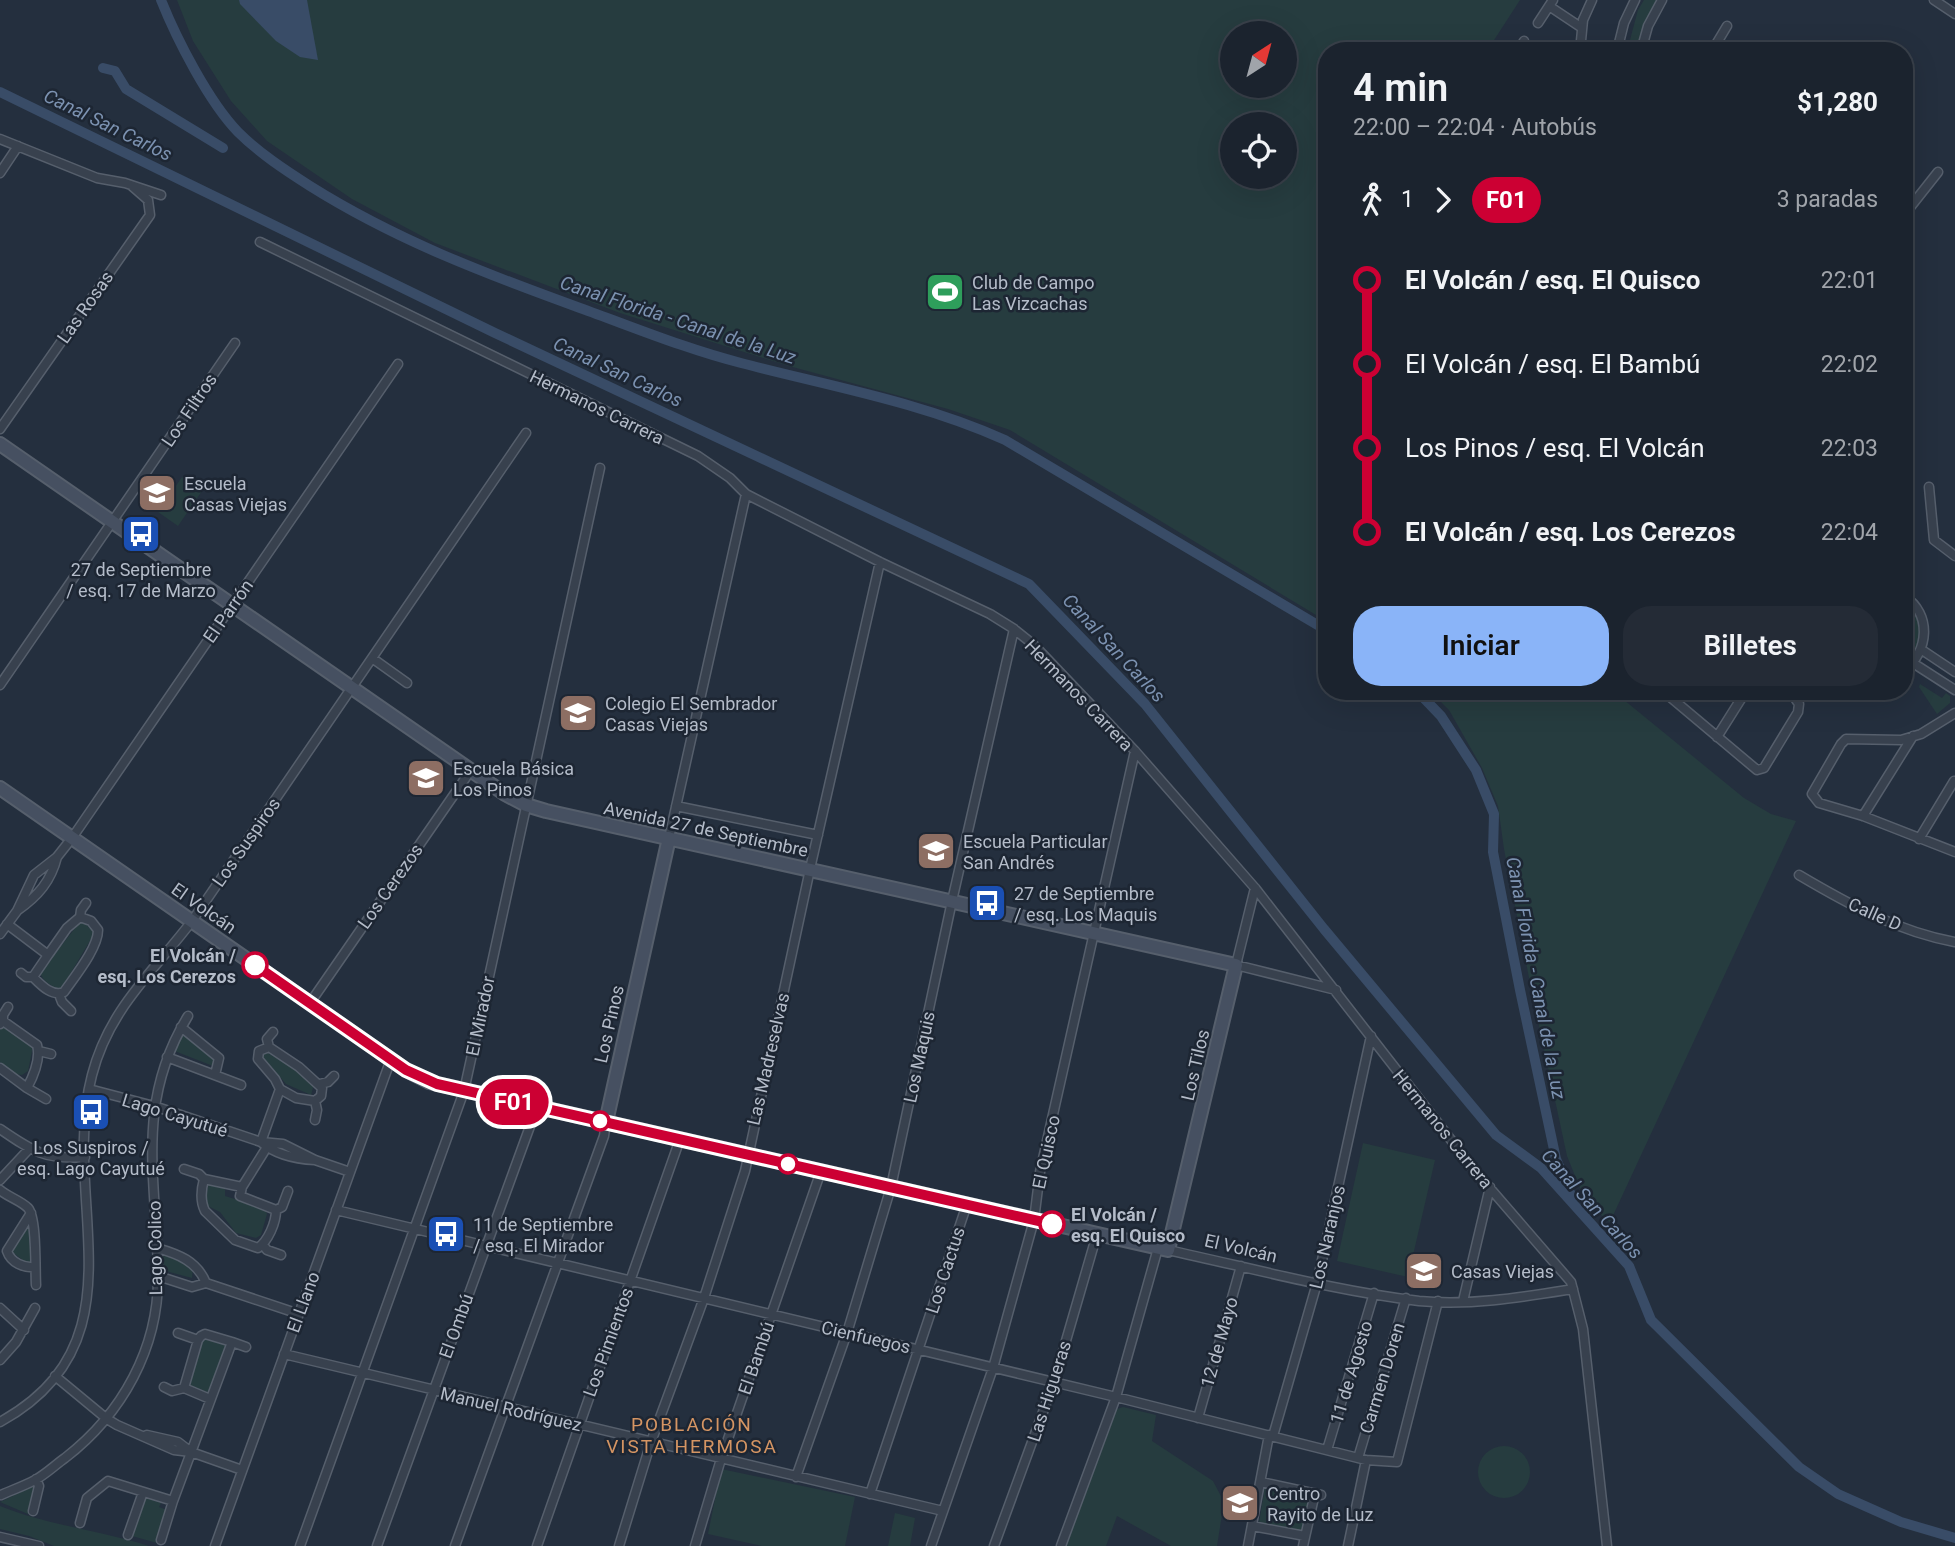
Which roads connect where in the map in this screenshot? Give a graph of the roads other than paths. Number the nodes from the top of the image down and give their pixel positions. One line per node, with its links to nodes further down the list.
1 (1591, 0): 9 (street)
2 (1635, 0): 11 (street)
3 (1662, 0): 12 (street)
4 (1934, 0): 6 (street)
5 (1551, 3): 7 (street); 9 (street)
6 (1955, 14)
7 (1538, 23)
8 (1727, 26): 13 (street)
9 (1582, 29): 10 (street)
10 (1581, 42)
11 (1619, 42)
12 (1644, 42)
13 (1717, 42)
14 (0, 139): 15 (street)
15 (18, 146): 17 (street); 18 (street)
16 (1938, 172): 20 (street)
17 (0, 173)
18 (132, 186): 19 (street); 24 (street, Las Rosas)
19 (161, 195)
20 (1913, 204)
21 (260, 242): 29 (street, Hermanos Carrera)
22 (235, 343): 30 (street, Los Filtros)
23 (398, 364): 34 (street, El Parrón)
24 (0, 429)
25 (526, 433): 37 (street, Los Suspiros)
26 (0, 444): 30 (street, Avenida 27 de Septiembre)
27 (600, 468): 55 (street, El Mirador)
28 (1929, 487): 31 (street)
29 (746, 494): 32 (street, Hermanos Carrera); 56 (street, Los Pinos)
30 (112, 522): 34 (street, Avenida 27 de Septiembre); 41 (street, Los Filtros)
31 (1955, 556)
32 (880, 562): 35 (street, Hermanos Carrera); 58 (street, Las Madreselvas)
33 (1913, 604): 36 (street)
34 (232, 605): 42 (street, Avenida 27 de Septiembre); 59 (street, El Parrón)
35 (1014, 629): 50 (street, Hermanos Carrera); 67 (street, Los Maquis)
36 (1922, 650): 38 (street); 39 (street)
37 (372, 659): 40 (street); 42 (street, Los Suspiros)
38 (1913, 663): 43 (street)
39 (1955, 672)
40 (407, 683)
41 (0, 685)
42 (352, 688): 51 (street, Avenida 27 de Septiembre); 71 (street, Los Suspiros)
43 (1955, 690)
44 (1673, 700): 49 (street)
45 (1740, 700): 49 (street)
46 (1796, 700): 49 (street)
47 (1955, 713): 48 (street)
48 (1913, 736): 57 (street); 57 (street)
49 (1717, 737)
50 (1135, 751): 66 (street, Hermanos Carrera); 73 (street, El Quisco)
51 (471, 769): 55 (street, Avenida 27 de Septiembre); 82 (street, Los Cerezos)
52 (1944, 775): 53 (street)
53 (1954, 781): 61 (street)
54 (0, 788): 59 (street, El Volcán)
55 (526, 805): 60 (street, Avenida 27 de Septiembre); 103 (street, El Mirador)
56 (676, 806): 58 (street); 60 (street, Los Pinos)
57 (1863, 816): 61 (street)
58 (818, 835): 64 (street, Las Madreselvas)
59 (72, 838): 63 (street, El Parrón); 71 (street, El Volcán)
60 (669, 838): 64 (street, Avenida 27 de Septiembre); 109 (street, Los Pinos)
61 (1919, 839): 62 (street)
62 (1955, 852)
63 (57, 857): 69 (street, El Parrón); 69 (street, El Parrón)
64 (810, 870): 67 (street, Avenida 27 de Septiembre); 114 (street, Las Madreselvas)
65 (1799, 875): 75 (street, Calle D)
66 (1255, 888): 77 (street, Los Tilos); 80 (street, Hermanos Carrera)
67 (952, 901): 73 (street, Avenida 27 de Septiembre); 122 (street, Los Maquis)
68 (86, 903): 70 (street)
69 (17, 911): 72 (street, El Parrón)
70 (80, 917): 76 (street); 81 (street)
71 (192, 921): 82 (street, El Volcán); 101 (street, Los Suspiros)
72 (7, 924): 74 (street, El Parrón); 76 (street)
73 (1094, 933): 77 (street, Avenida 27 de Septiembre); 130 (street, El Quisco)
74 (0, 934)
75 (1955, 942)
76 (48, 955): 79 (street)
77 (1236, 965): 80 (street, Avenida 27 de Septiembre); 136 (street, Los Tilos)
78 (21, 973): 79 (street)
79 (33, 977): 81 (street)
80 (1336, 990): 89 (street, Hermanos Carrera)
81 (60, 994): 84 (street)
82 (310, 1003): 94 (street, El Volcán)
83 (8, 1007): 86 (street)
84 (71, 1011)
85 (188, 1016): 87 (street, Lago Colico)
86 (1, 1023): 91 (street)
87 (181, 1027): 93 (street, Lago Colico); 96 (street)
88 (273, 1032): 90 (street)
89 (1371, 1035): 123 (street, Hermanos Carrera); 145 (street, Los Naranjos)
90 (269, 1047): 98 (street); 102 (street)
91 (39, 1051): 92 (street); 100 (street)
92 (51, 1054)
93 (167, 1057): 96 (street); 106 (street, Lago Colico)
94 (391, 1059): 103 (street, El Volcán); 118 (street, El Llano)
95 (0, 1068): 100 (street)
96 (215, 1075): 99 (street)
97 (334, 1076): 98 (street)
98 (320, 1084): 105 (street)
99 (241, 1085)
100 (27, 1088): 104 (street)
101 (89, 1089): 106 (street, Lago Cayutué); 115 (street, Los Suspiros)
102 (280, 1089): 105 (street); 112 (street)
103 (464, 1091): 107 (street, El Volcán); 131 (street, El Mirador)
104 (46, 1099)
105 (315, 1101): 108 (street)
106 (154, 1107): 112 (street, Lago Cayutué); 135 (street, Lago Colico)
107 (537, 1107): 109 (street, El Volcán); 134 (street, El Ombú)
108 (315, 1120)
109 (606, 1122): 111 (street, El Volcán); 139 (street, Los Pinos)
110 (0, 1129): 113 (street)
111 (680, 1139): 114 (street, El Volcán); 143 (street, Los Pimientos)
112 (264, 1145): 118 (street, Lago Cayutué); 121 (street)
113 (29, 1149): 115 (street); 120 (street)
114 (748, 1154): 117 (street, El Volcán); 149 (street, Las Madreselvas)
115 (85, 1157): 168 (street, Los Suspiros)
116 (184, 1170): 119 (street)
117 (821, 1171): 122 (street, El Volcán); 156 (street, El Bambú)
118 (350, 1172): 128 (street, El Llano)
119 (204, 1179): 121 (street); 133 (street)
120 (0, 1180)
121 (242, 1187): 127 (street)
122 (891, 1187): 126 (street, El Volcán); 158 (street, Los Maquis)
123 (1490, 1187): 147 (street, Hermanos Carrera); 152 (street)
124 (0, 1189): 129 (street)
125 (288, 1191): 127 (street)
126 (967, 1204): 130 (street, El Volcán); 163 (street, Los Cactus)
127 (276, 1210): 133 (street)
128 (336, 1210): 131 (street, Cienfuegos); 155 (street, El Llano)
129 (31, 1213): 137 (street); 141 (street)
130 (1034, 1220): 132 (street, El Volcán); 166 (street, El Quisco)
131 (414, 1229): 134 (street, Cienfuegos); 167 (street, El Mirador)
132 (1097, 1234): 136 (street, El Volcán); 169 (street, Las Higueras)
133 (263, 1245): 138 (street)
134 (485, 1246): 139 (street, Cienfuegos); 172 (street, El Ombú)
135 (157, 1248): 142 (street, Lago Colico); 144 (street)
136 (1163, 1249): 140 (street, El Volcán); 173 (street, Los Tilos)
137 (4, 1250): 141 (street)
138 (281, 1255)
139 (558, 1264): 143 (street, Cienfuegos); 175 (street, Los Pinos)
140 (1241, 1266): 145 (street, El Volcán); 176 (street, 12 de Mayo)
141 (35, 1268): 146 (street)
142 (158, 1276): 144 (street); 177 (street, Lago Colico)
143 (631, 1281): 149 (street, Cienfuegos); 179 (street, Los Pimientos)
144 (206, 1283): 155 (street)
145 (1317, 1283): 148 (street, El Volcán); 180 (street, Los Naranjos)
146 (36, 1285)
147 (1573, 1289): 152 (street, El Volcán); 217 (street, Hermanos Carrera)
148 (1374, 1293): 150 (street, El Volcán); 182 (street, 11 de Agosto)
149 (704, 1298): 156 (street, Cienfuegos); 181 (street, Las Madreselvas)
150 (1406, 1298): 151 (street, El Volcán); 185 (street, Carmen Doren)
151 (1438, 1301): 152 (street, El Volcán); 185 (street, Cienfuegos)
152 (1463, 1301)
153 (0, 1308): 157 (street)
154 (35, 1308): 157 (street)
155 (299, 1314): 165 (street, El Llano)
156 (772, 1314): 158 (street, Cienfuegos); 184 (street, El Bambú)
157 (24, 1330): 164 (street)
158 (847, 1333): 163 (street, Cienfuegos); 187 (street, Los Maquis)
159 (178, 1334): 160 (street)
160 (198, 1340): 161 (street); 171 (street)
161 (232, 1342): 162 (street); 174 (street)
162 (246, 1348)
163 (919, 1350): 166 (street, Cienfuegos); 191 (street, Los Cactus)
164 (2, 1354)
165 (284, 1354): 167 (street, Manuel Rodríguez); 186 (street, El Llano)
166 (993, 1368): 169 (street, Cienfuegos); 195 (street, El Quisco)
167 (362, 1373): 172 (street, Manuel Rodríguez); 205 (street, El Mirador)
168 (55, 1376): 177 (street); 178 (street, Los Suspiros)
169 (1054, 1382): 173 (street, Cienfuegos); 212 (street, Las Higueras)
170 (164, 1387): 171 (street)
171 (184, 1388): 174 (street)
172 (433, 1390): 175 (street, Manuel Rodríguez); 206 (street, El Ombú)
173 (1116, 1397): 176 (street, Cienfuegos); 213 (street, Los Tilos)
174 (210, 1399): 183 (street)
175 (505, 1407): 179 (street, Manuel Rodríguez); 207 (street, Los Pinos)
176 (1198, 1418): 180 (street, Cienfuegos)
177 (107, 1419): 183 (street); 188 (street, Lago Colico)
178 (0, 1422)
179 (578, 1425): 181 (street, Manuel Rodríguez); 208 (street, Los Pimientos)
180 (1271, 1436): 182 (street, Cienfuegos); 189 (street, Los Naranjos)
181 (652, 1442): 184 (street, Manuel Rodríguez); 209 (street, Las Madreselvas)
182 (1327, 1450): 185 (street, Cienfuegos)
183 (191, 1452): 186 (street); 193 (street)
184 (721, 1459): 187 (street, Manuel Rodríguez); 210 (street, El Bambú)
185 (1362, 1459): 216 (street, Carmen Doren)
186 (242, 1470): 204 (street, El Llano)
187 (796, 1477): 191 (street, Manuel Rodríguez)
188 (36, 1479): 192 (street, Lago Colico); 194 (street)
189 (1261, 1482): 197 (street, Los Naranjos); 199 (street)
190 (143, 1492): 193 (street); 196 (street); 198 (street)
191 (870, 1494): 195 (street, Manuel Rodríguez)
192 (1, 1495)
193 (173, 1501): 201 (street)
194 (33, 1511)
195 (943, 1511): 211 (street, El Quisco)
196 (80, 1522)
197 (1252, 1526): 199 (street); 214 (street, Los Naranjos)
198 (128, 1535)
199 (1305, 1536): 215 (street)
200 (0, 1537): 202 (street)
201 (161, 1540)
202 (27, 1545): 203 (street)
203 (39, 1546)
204 (215, 1546)
205 (300, 1546)
206 (377, 1546)
207 (455, 1546)
208 (537, 1546)
209 (619, 1546)
210 (695, 1546)
211 (930, 1546)
212 (994, 1546)
213 (1060, 1546)
214 (1248, 1546)
215 (1303, 1546)
216 (1348, 1546)
217 (1607, 1546)

